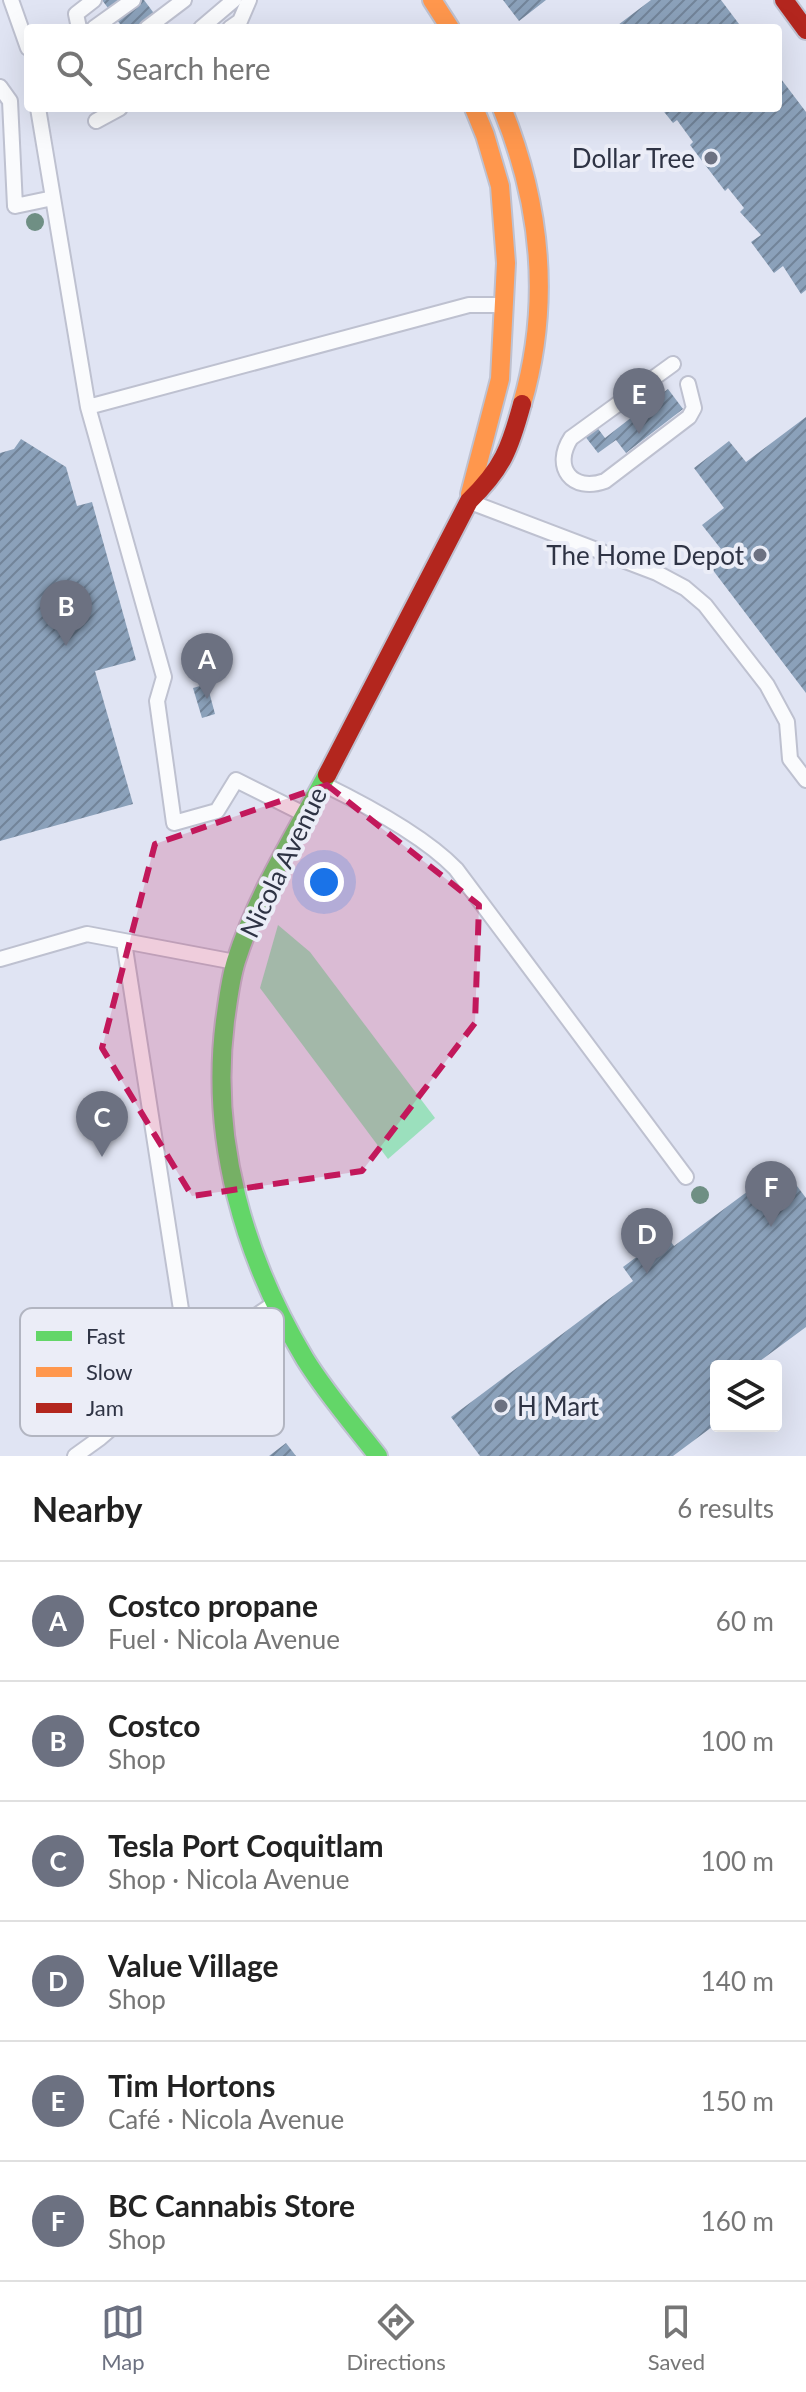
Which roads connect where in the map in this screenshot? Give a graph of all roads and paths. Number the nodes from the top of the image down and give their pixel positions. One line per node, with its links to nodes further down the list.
1 (11, 0): 16 (lane)
2 (94, 0): 9 (lane)
3 (133, 0): 10 (lane)
4 (184, 0): 11 (lane)
5 (234, 0): 12 (lane)
6 (249, 0): 13 (lane)
7 (432, 0): 14 (street)
8 (784, 0): 15 (street)
9 (78, 24)
10 (100, 24)
11 (152, 24)
12 (206, 24)
13 (236, 24)
14 (447, 24)
15 (806, 30)
16 (24, 37)
17 (0, 87): 24 (lane)
18 (39, 112): 23 (lane)
19 (475, 112): 21 (street, Nicola Avenue)
20 (503, 112): 26 (street, Nicola Avenue)
21 (500, 181): 25 (street, Nicola Avenue); 26 (street)
22 (0, 184): 24 (lane)
23 (53, 198): 24 (lane); 29 (lane)
24 (15, 206)
25 (505, 309): 29 (lane); 30 (street); 31 (street, Nicola Avenue)
26 (538, 312): 30 (street, Nicola Avenue)
27 (673, 364): 28 (lane)
28 (688, 384)
29 (88, 407): 34 (lane)
30 (512, 437): 31 (street, Nicola Avenue)
31 (469, 501): 32 (lane); 33 (street, Nicola Avenue)
32 (806, 780)
33 (323, 783): 34 (street, Nicola Avenue); 38 (lane)
34 (306, 815): 37 (street, Nicola Avenue)
35 (124, 942): 36 (lane); 37 (lane); 40 (lane)
36 (0, 959)
37 (235, 962): 39 (street, Nicola Avenue)
38 (686, 1177)
39 (275, 1303): 41 (lane); 42 (street, Nicola Avenue)
40 (181, 1308)
41 (268, 1308)
42 (278, 1308)
43 (284, 1320): 46 (street, Nicola Avenue)
44 (102, 1436): 45 (lane)
45 (75, 1456)
46 (378, 1456)

